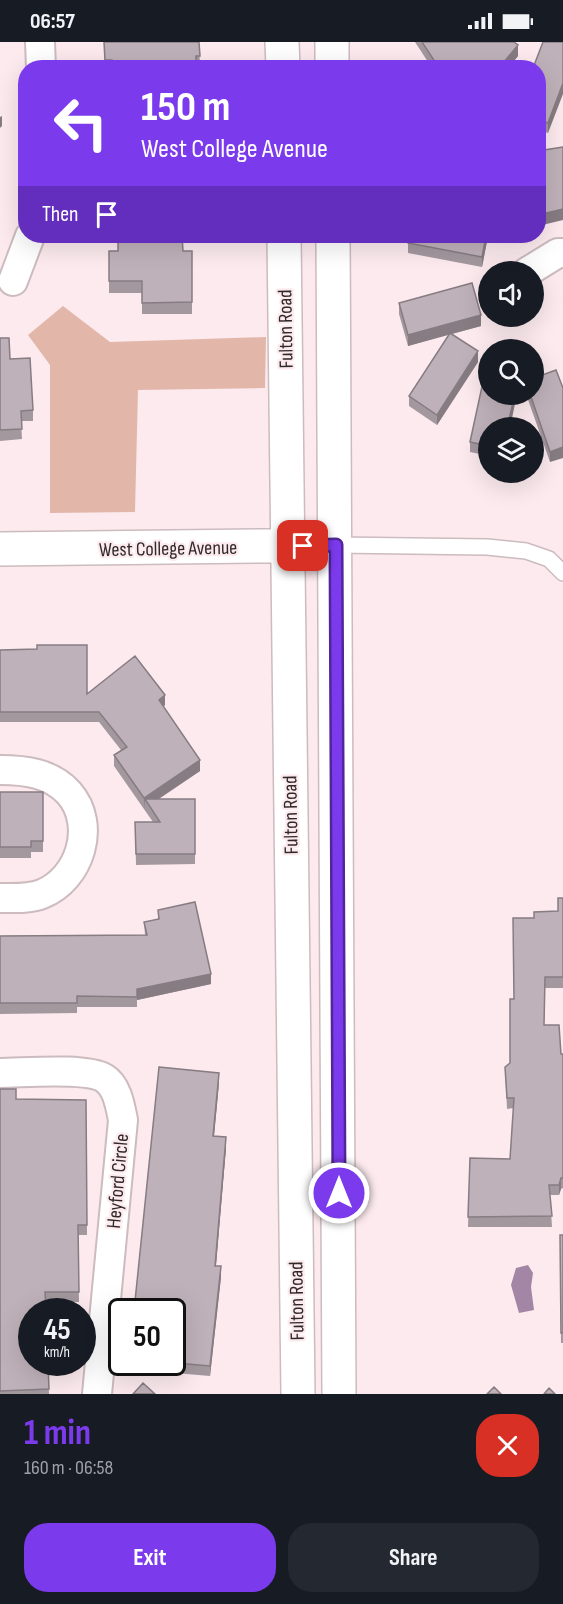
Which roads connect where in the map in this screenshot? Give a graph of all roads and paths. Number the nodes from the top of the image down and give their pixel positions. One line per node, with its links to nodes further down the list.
1 (40, 42): 4 (street)
2 (282, 42): 5 (main road)
3 (332, 42): 6 (main road)
4 (41, 60)
5 (283, 60)
6 (332, 60)
7 (27, 243): 12 (street)
8 (284, 243): 14 (main road, Fulton Road)
9 (333, 243): 13 (main road)
10 (563, 253): 11 (street)
11 (544, 262)
12 (13, 281)
13 (336, 545): 14 (main road, West College Avenue); 16 (lane); 22 (main road)
14 (286, 546): 15 (main road, West College Avenue); 21 (main road, Fulton Road)
15 (0, 549)
16 (563, 573)
17 (0, 770): 18 (street)
18 (0, 898)
19 (0, 1073): 20 (street, Heyford Circle)
20 (97, 1394)
21 (298, 1394)
22 (339, 1394)

